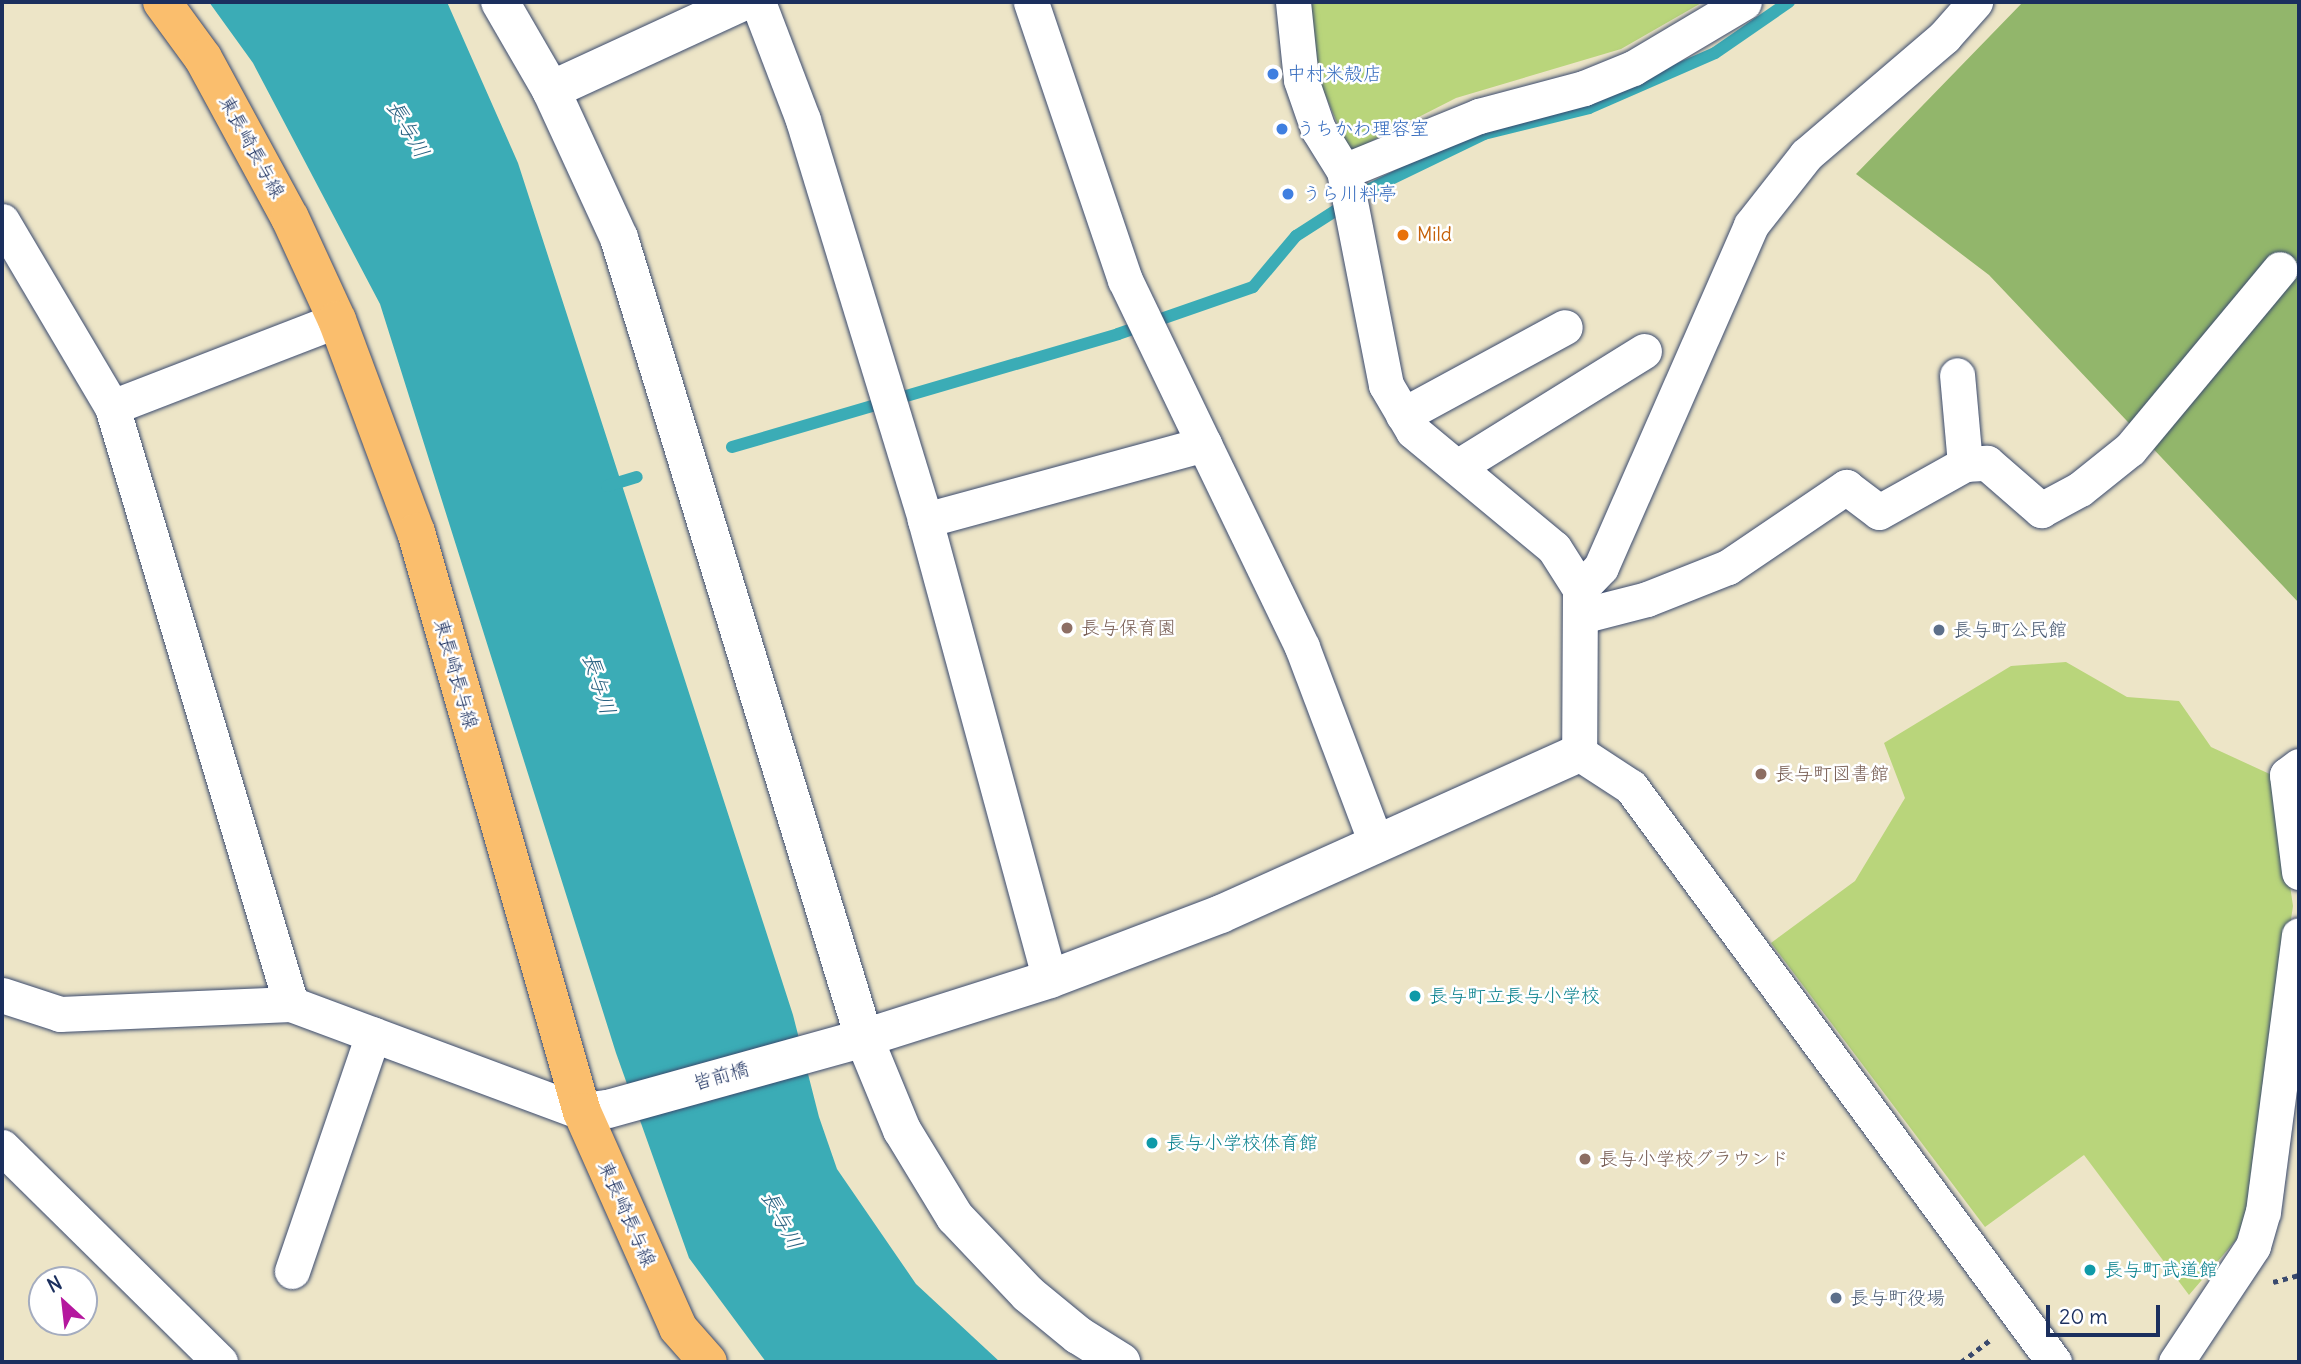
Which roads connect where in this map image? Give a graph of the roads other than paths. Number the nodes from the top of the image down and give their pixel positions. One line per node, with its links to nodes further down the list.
1 (162, 2): 13 (main road, 東長崎長与線)
2 (500, 2): 9 (street)
3 (742, 2): 9 (street)
4 (758, 2): 22 (street)
5 (1031, 2): 19 (street)
6 (1293, 2): 10 (street)
7 (1744, 2): 10 (street)
8 (1975, 2): 23 (street)
9 (551, 90): 33 (street)
10 (1349, 193): 18 (street)
11 (2, 222): 17 (street)
12 (2280, 269): 20 (street)
13 (337, 320): 17 (street); 34 (main road, 東長崎長与線)
14 (1565, 327): 18 (street)
15 (1644, 351): 21 (street)
16 (1957, 375): 20 (street)
17 (112, 408): 31 (street)
18 (1403, 415): 21 (street)
19 (1203, 444): 22 (street); 26 (street)
20 (1965, 464): 23 (street)
21 (1457, 467): 23 (street)
22 (925, 520): 29 (street)
23 (1580, 603): 24 (street)
24 (1579, 753): 26 (street, 皆前橋); 40 (street)
25 (2299, 766): 27 (street)
26 (1376, 844): 29 (street, 皆前橋)
27 (2299, 872)
28 (2299, 935): 41 (street)
29 (1050, 979): 33 (street, 皆前橋)
30 (2, 995): 31 (street)
31 (291, 1004): 32 (street)
32 (373, 1034): 34 (street); 36 (street)
33 (849, 1041): 34 (street, 皆前橋); 39 (street)
34 (595, 1111): 38 (main road, 東長崎長与線)
35 (2, 1147): 37 (street)
36 (292, 1270)
37 (220, 1362)
38 (708, 1362)
39 (1121, 1362)
40 (2054, 1362)
41 (2176, 1362)

